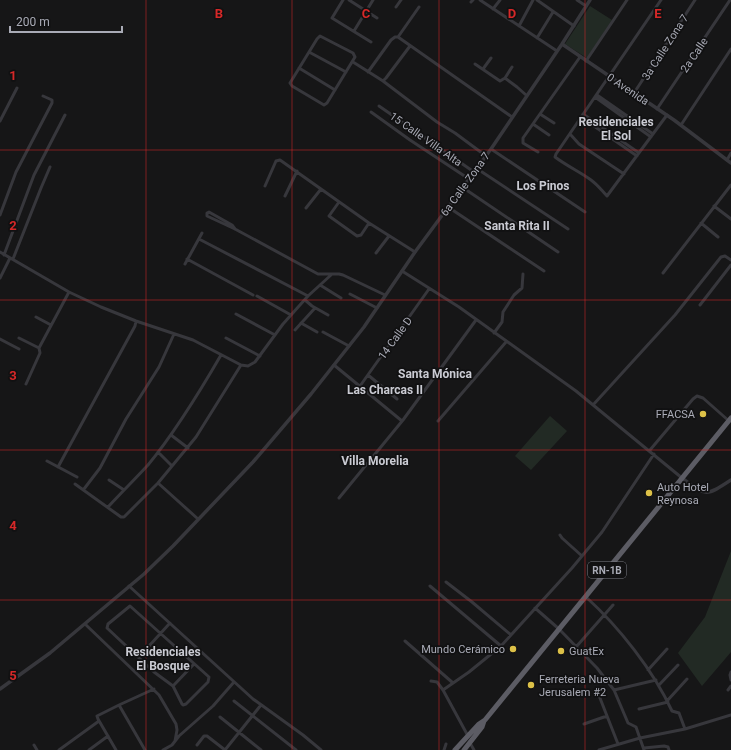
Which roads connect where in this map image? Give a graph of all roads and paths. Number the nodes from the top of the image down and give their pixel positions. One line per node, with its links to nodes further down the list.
1 (343, 0): 24 (street)
2 (348, 0): 19 (street)
3 (373, 0): 19 (street)
4 (401, 0): 16 (street)
5 (480, 0): 18 (street)
6 (500, 0): 18 (street)
7 (533, 0): 22 (street)
8 (537, 0): 20 (street)
9 (577, 0): 15 (street)
10 (590, 0): 15 (street, 6a Calle Zona 7)
11 (627, 0): 35 (street)
12 (661, 0): 43 (street)
13 (696, 0): 48 (street, 3a Calle Zona 7)
14 (730, 0): 53 (street, 2a Calle)
15 (586, 6): 23 (street, 6a Calle Zona 7)
16 (396, 7)
17 (419, 7): 25 (street)
18 (494, 9): 22 (street)
19 (366, 11): 21 (street); 24 (street)
20 (553, 12): 23 (street); 26 (street)
21 (377, 18)
22 (519, 26): 26 (street)
23 (574, 26): 28 (street, 6a Calle Zona 7)
24 (354, 31): 27 (street)
25 (398, 37): 29 (street); 42 (street)
26 (537, 38): 32 (street)
27 (371, 42)
28 (562, 44): 32 (street, 6a Calle Zona 7); 33 (street, 0 Avenida)
29 (410, 46): 45 (street); 59 (street)
30 (731, 49): 63 (street)
31 (309, 52): 36 (street); 39 (street); 41 (street)
32 (557, 52): 49 (street, 6a Calle Zona 7)
33 (580, 57): 35 (street, 0 Avenida); 55 (street)
34 (491, 58): 40 (street)
35 (586, 61): 43 (street, 0 Avenida)
36 (353, 62): 41 (street); 42 (street)
37 (475, 64): 40 (street)
38 (512, 67): 44 (street)
39 (299, 68): 47 (street); 47 (street)
40 (483, 69): 44 (street)
41 (346, 72): 47 (street)
42 (368, 72): 45 (street)
43 (609, 76): 48 (street, 0 Avenida); 51 (street)
44 (504, 78): 49 (street)
45 (383, 81): 71 (street)
46 (17, 88): 60 (street)
47 (335, 90)
48 (634, 93): 53 (street, 0 Avenida)
49 (526, 95): 59 (street, 6a Calle Zona 7)
50 (43, 96): 89 (street)
51 (596, 96): 58 (street); 66 (street)
52 (379, 106): 75 (street, 15 Calle Villa Alta)
53 (657, 109): 57 (street, 0 Avenida)
54 (371, 112): 78 (street)
55 (540, 114): 61 (street); 62 (street)
56 (65, 115): 103 (street)
57 (667, 115): 63 (street, 0 Avenida); 66 (street)
58 (582, 116): 64 (street); 70 (street)
59 (512, 117): 67 (street, 6a Calle Zona 7)
60 (0, 121)
61 (554, 123)
62 (533, 124): 65 (street); 68 (street)
63 (681, 125): 72 (street, 0 Avenida)
64 (570, 134): 77 (street); 77 (street)
65 (550, 135)
66 (652, 136): 70 (street)
67 (491, 149): 71 (street, 6a Calle Zona 7); 88 (street)
68 (538, 152)
69 (731, 153): 72 (street)
70 (638, 155): 77 (street)
71 (486, 156): 75 (street, 6a Calle Zona 7)
72 (727, 160): 73 (street, 0 Avenida)
73 (731, 163)
74 (50, 167): 104 (street)
75 (475, 170): 78 (street, 6a Calle Zona 7); 94 (street, 15 Calle Villa Alta)
76 (297, 171): 80 (street); 82 (street); 83 (street)
77 (624, 174)
78 (469, 179): 81 (street, 6a Calle Zona 7)
79 (731, 185): 85 (street)
80 (265, 186)
81 (462, 188): 86 (street, 6a Calle Zona 7); 101 (street)
82 (322, 189): 84 (street); 87 (street)
83 (285, 196)
84 (339, 202): 91 (street); 91 (street)
85 (714, 206): 90 (street); 92 (street)
86 (448, 207): 100 (street, 6a Calle Zona 7); 110 (street)
87 (306, 208)
88 (585, 212)
89 (0, 215)
90 (731, 219)
91 (370, 223): 96 (street)
92 (701, 223): 97 (street); 111 (street)
93 (235, 229): 93 (street); 113 (street)
94 (568, 229)
95 (202, 232): 98 (street)
96 (388, 236): 100 (street); 102 (street)
97 (718, 237)
98 (199, 239): 105 (street); 122 (street)
99 (0, 252): 103 (street)
100 (415, 252): 109 (street, 6a Calle Zona 7)
101 (558, 252)
102 (376, 253)
103 (4, 254): 104 (street)
104 (12, 258): 114 (street); 117 (street)
105 (188, 260): 107 (street); 119 (street)
106 (731, 260): 157 (street)
107 (185, 264)
108 (731, 264): 125 (street)
109 (402, 271): 116 (street); 120 (street, 6a Calle Zona 7)
110 (544, 271)
111 (663, 273)
112 (523, 274): 139 (street)
113 (331, 275): 115 (street); 120 (street)
114 (0, 278)
115 (320, 285): 122 (street); 123 (street)
116 (430, 289): 132 (street); 153 (street, 14 Calle D)
117 (69, 292): 133 (street); 135 (street)
118 (350, 294): 127 (street)
119 (253, 295)
120 (385, 295): 127 (street, 6a Calle Zona 7)
121 (257, 296): 129 (street)
122 (308, 296): 124 (street)
123 (341, 298)
124 (305, 300): 126 (street); 129 (street)
125 (700, 304)
126 (315, 308): 130 (street); 134 (street)
127 (377, 308): 146 (street, 6a Calle Zona 7)
128 (236, 314): 141 (street)
129 (291, 315): 141 (street)
130 (328, 315)
131 (36, 317): 135 (street)
132 (476, 320): 139 (street); 159 (street)
133 (136, 321): 140 (street); 168 (street)
134 (301, 323): 136 (street); 137 (street)
135 (51, 325): 147 (street)
136 (295, 330)
137 (317, 332)
138 (323, 332): 146 (street)
139 (494, 333): 145 (street)
140 (174, 334): 149 (street); 175 (street)
141 (275, 335): 150 (street)
142 (19, 338): 147 (street)
143 (226, 338): 150 (street)
144 (0, 339): 148 (street)
145 (506, 342): 157 (street); 160 (street)
146 (349, 346): 152 (street, 6a Calle Zona 7)
147 (39, 348): 154 (street)
148 (19, 349)
149 (221, 355): 151 (street); 161 (street)
150 (260, 356): 151 (street)
151 (241, 365): 162 (street)
152 (334, 365): 155 (street); 179 (street, 6a Calle Zona 7)
153 (368, 375): 155 (street, 14 Calle D); 156 (street)
154 (26, 384)
155 (360, 386): 159 (street)
156 (397, 399)
157 (593, 405): 163 (street)
158 (730, 419): 163 (street); 170 (highway, RN-1B)
159 (402, 421): 177 (street)
160 (438, 421)
161 (171, 435): 162 (street); 164 (street)
162 (188, 448): 167 (street)
163 (650, 450): 165 (street)
164 (158, 452): 167 (street); 176 (street)
165 (654, 454): 170 (street); 181 (street)
166 (47, 461): 168 (street)
167 (172, 466): 173 (street)
168 (58, 467): 169 (street)
169 (77, 477)
170 (682, 478): 172 (street); 185 (highway, RN-1B)
171 (109, 480): 176 (street)
172 (731, 480)
173 (158, 483): 178 (street); 179 (street)
174 (75, 484): 175 (street)
175 (84, 489): 178 (street)
176 (124, 490): 178 (street)
177 (339, 498)
178 (108, 507)
179 (198, 519): 183 (street, 6a Calle Zona 7)
180 (560, 535): 181 (street)
181 (582, 556): 187 (street)
182 (446, 582): 193 (street)
183 (129, 586): 189 (street); 190 (street, 6a Calle Zona 7)
184 (430, 586): 195 (street)
185 (586, 597): 188 (street); 191 (highway, RN-1B)
186 (613, 605): 188 (street)
187 (535, 608): 191 (street); 193 (street)
188 (605, 614): 196 (street); 201 (street)
189 (170, 623): 192 (street); 207 (street)
190 (85, 624): 212 (street, 6a Calle Zona 7); 213 (street)
191 (559, 629): 196 (street); 233 (highway, RN-1B)
192 (161, 633): 198 (street); 198 (street); 199 (street)
193 (511, 635): 195 (street)
194 (405, 641): 208 (street)
195 (501, 646): 208 (street)
196 (576, 647): 215 (street)
197 (667, 649): 201 (street)
198 (139, 657): 210 (street)
199 (194, 664): 210 (street); 210 (street)
200 (678, 664): 209 (street)
201 (648, 670): 203 (street)
202 (731, 672): 205 (street)
203 (656, 680): 209 (street); 215 (street)
204 (687, 680): 219 (street)
205 (731, 680)
206 (431, 681): 214 (street)
207 (234, 682): 221 (street); 234 (street)
208 (453, 683): 214 (street)
209 (659, 685): 219 (street)
210 (173, 686)
211 (731, 686): 216 (street)
212 (0, 689)
213 (154, 689): 220 (street); 234 (street)
214 (443, 690): 233 (street)
215 (614, 690): 232 (street)
216 (728, 690)
217 (598, 693): 226 (street)
218 (234, 701): 223 (street)
219 (667, 702): 222 (street); 229 (street)
220 (119, 705): 227 (street); 245 (street)
221 (261, 705): 223 (street); 251 (street)
222 (639, 709)
223 (252, 715): 230 (street); 250 (street)
224 (731, 715): 229 (street)
225 (220, 717): 230 (street)
226 (607, 717): 228 (street); 236 (street)
227 (99, 721): 231 (street); 242 (street)
228 (584, 724)
229 (685, 729): 232 (street)
230 (239, 732): 248 (street); 249 (street)
231 (108, 736): 243 (street); 244 (street)
232 (640, 738): 236 (street); 240 (street)
233 (469, 739): 253 (highway, RN-1B); 254 (highway, RN-1B); 255 (street)
234 (174, 741): 238 (street)
235 (446, 744): 252 (street)
236 (618, 744): 256 (street)
237 (34, 745): 241 (street)
238 (172, 745): 246 (street); 247 (street)
239 (197, 745): 248 (street)
240 (644, 749): 257 (street)
241 (37, 750)
242 (59, 750)
243 (89, 750)
244 (116, 750)
245 (145, 750)
246 (163, 750)
247 (175, 750)
248 (225, 750)
249 (261, 750)
250 (296, 750)
251 (321, 750)
252 (444, 750)
253 (455, 750)
254 (464, 750)
255 (474, 750)
256 (599, 750)
257 (669, 750)

